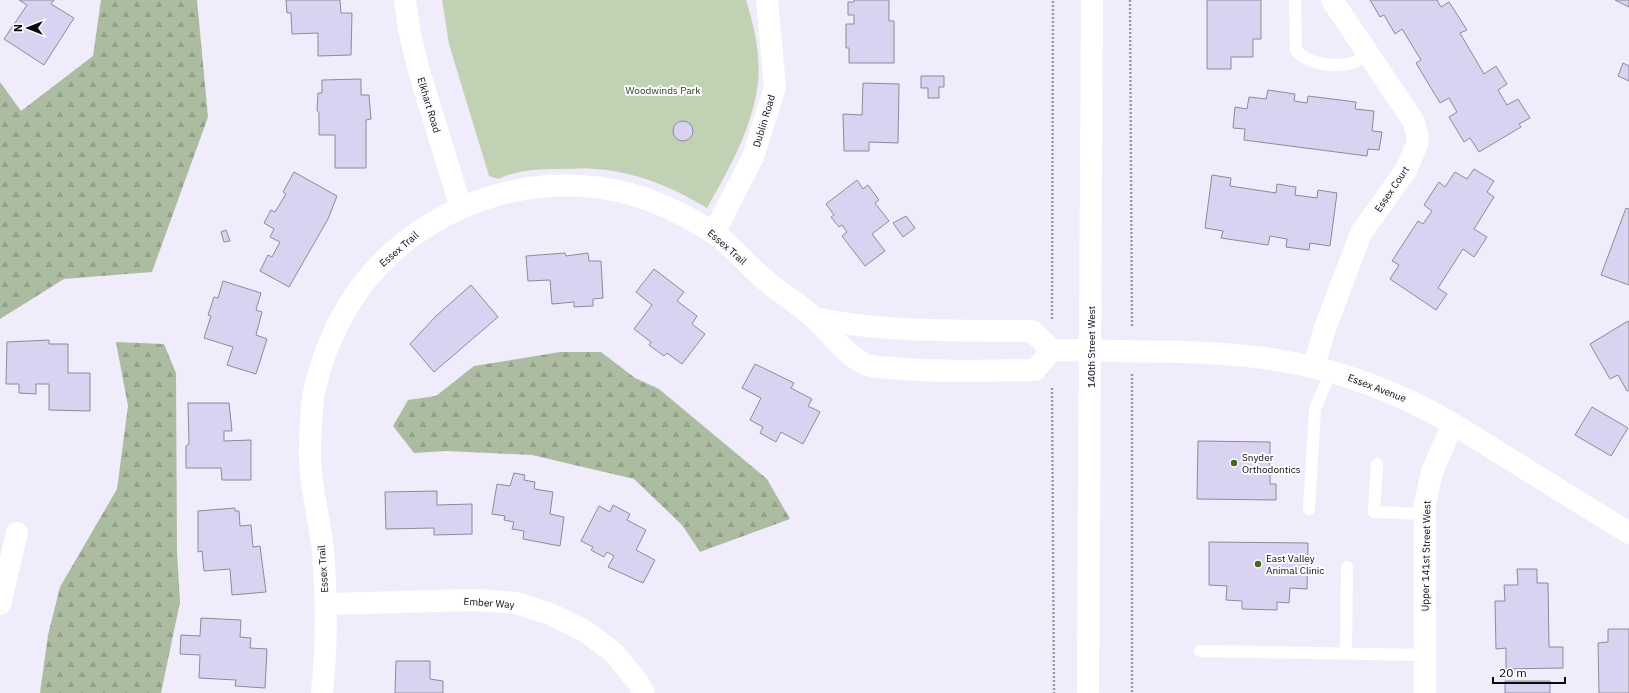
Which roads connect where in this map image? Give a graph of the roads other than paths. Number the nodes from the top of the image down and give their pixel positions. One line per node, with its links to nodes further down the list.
1 (405, 0): 7 (street, Elkhart Road)
2 (767, 0): 8 (street, Dublin Road)
3 (1092, 0): 11 (street, 140th Street West)
4 (1295, 0): 6 (lane)
5 (1332, 0): 6 (street, Essex Court)
6 (1369, 54): 12 (street, Essex Court)
7 (461, 208): 8 (street, Essex Trail); 21 (street, Essex Trail)
8 (714, 233): 9 (street, Essex Trail)
9 (814, 318): 10 (street, Essex Trail); 10 (street, Essex Trail)
10 (1052, 350): 11 (street)
11 (1091, 351): 12 (street, Essex Avenue); 27 (street, 140th Street West)
12 (1322, 369): 13 (street, Essex Avenue); 15 (lane)
13 (1453, 424): 16 (street, Upper 141st Street West); 18 (street, Essex Avenue)
14 (1377, 464): 16 (lane)
15 (1309, 509)
16 (1424, 514): 24 (street, Upper 141st Street West)
17 (17, 533): 20 (street)
18 (1629, 533)
19 (1347, 567): 23 (lane)
20 (0, 604)
21 (326, 604): 25 (street, Essex Trail); 26 (street, Ember Way)
22 (1200, 651): 23 (lane)
23 (1346, 654): 24 (lane)
24 (1425, 655): 28 (street, Upper 141st Street West)
25 (322, 693)
26 (644, 693)
27 (1088, 693)
28 (1425, 693)

